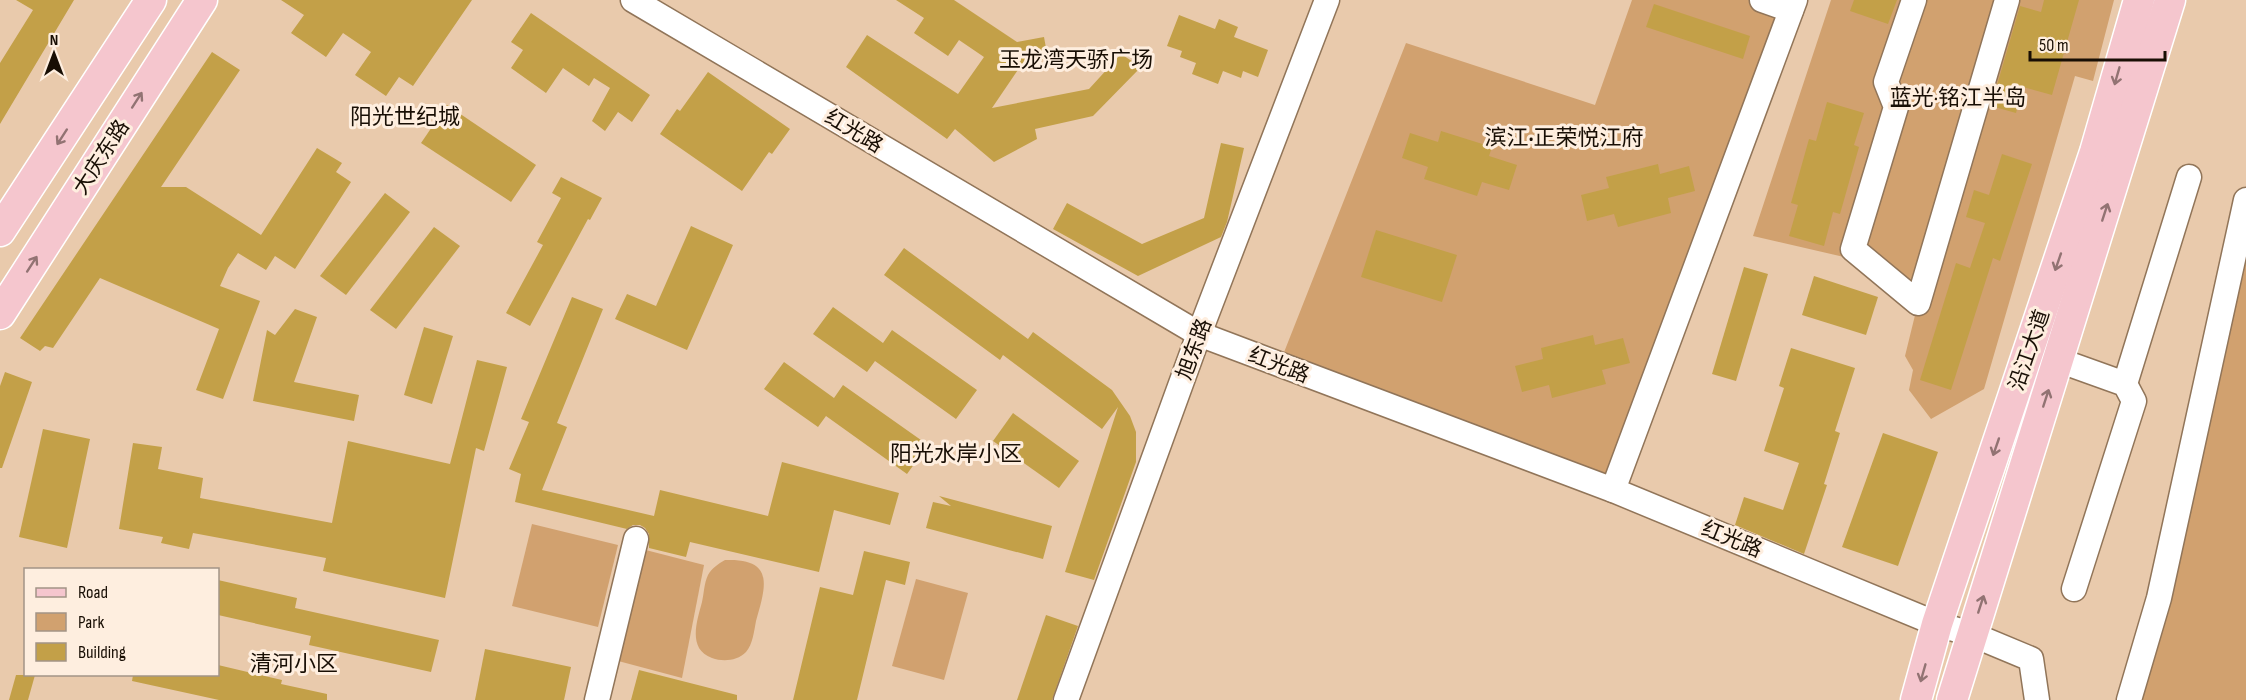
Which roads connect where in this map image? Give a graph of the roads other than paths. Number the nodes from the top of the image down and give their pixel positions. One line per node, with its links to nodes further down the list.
1 (151, 0): 13 (main road, 大庆东路, one-way to 13)
2 (202, 0): 14 (main road, 大庆东路, one-way to 2)
3 (633, 0): 15 (street, 红光路)
4 (1327, 0): 15 (street, 旭东路)
5 (1762, 0): 10 (street)
6 (1914, 0): 7 (street)
7 (2007, 0)
8 (2139, 0): 21 (main road, 沿江大道, one-way to 21)
9 (2170, 0): 16 (main road, 沿江大道, one-way to 9)
10 (1793, 5): 18 (street)
11 (2189, 177): 17 (street)
12 (2246, 200): 28 (street)
13 (0, 231)
14 (0, 314)
15 (1199, 334): 18 (street, 红光路); 24 (street, 旭东路)
16 (2058, 360): 17 (street); 22 (main road, 沿江大道, one-way to 16)
17 (2125, 384): 20 (street)
18 (1613, 490): 21 (street, 红光路)
19 (636, 539): 23 (street)
20 (2074, 589)
21 (1937, 624): 22 (street, 红光路); 25 (main road, 沿江大道, one-way to 25)
22 (1971, 634): 26 (main road, 沿江大道); 27 (street, 红光路)
23 (597, 700)
24 (1066, 700)
25 (1916, 700)
26 (1952, 700)
27 (2037, 700)
28 (2129, 700)

